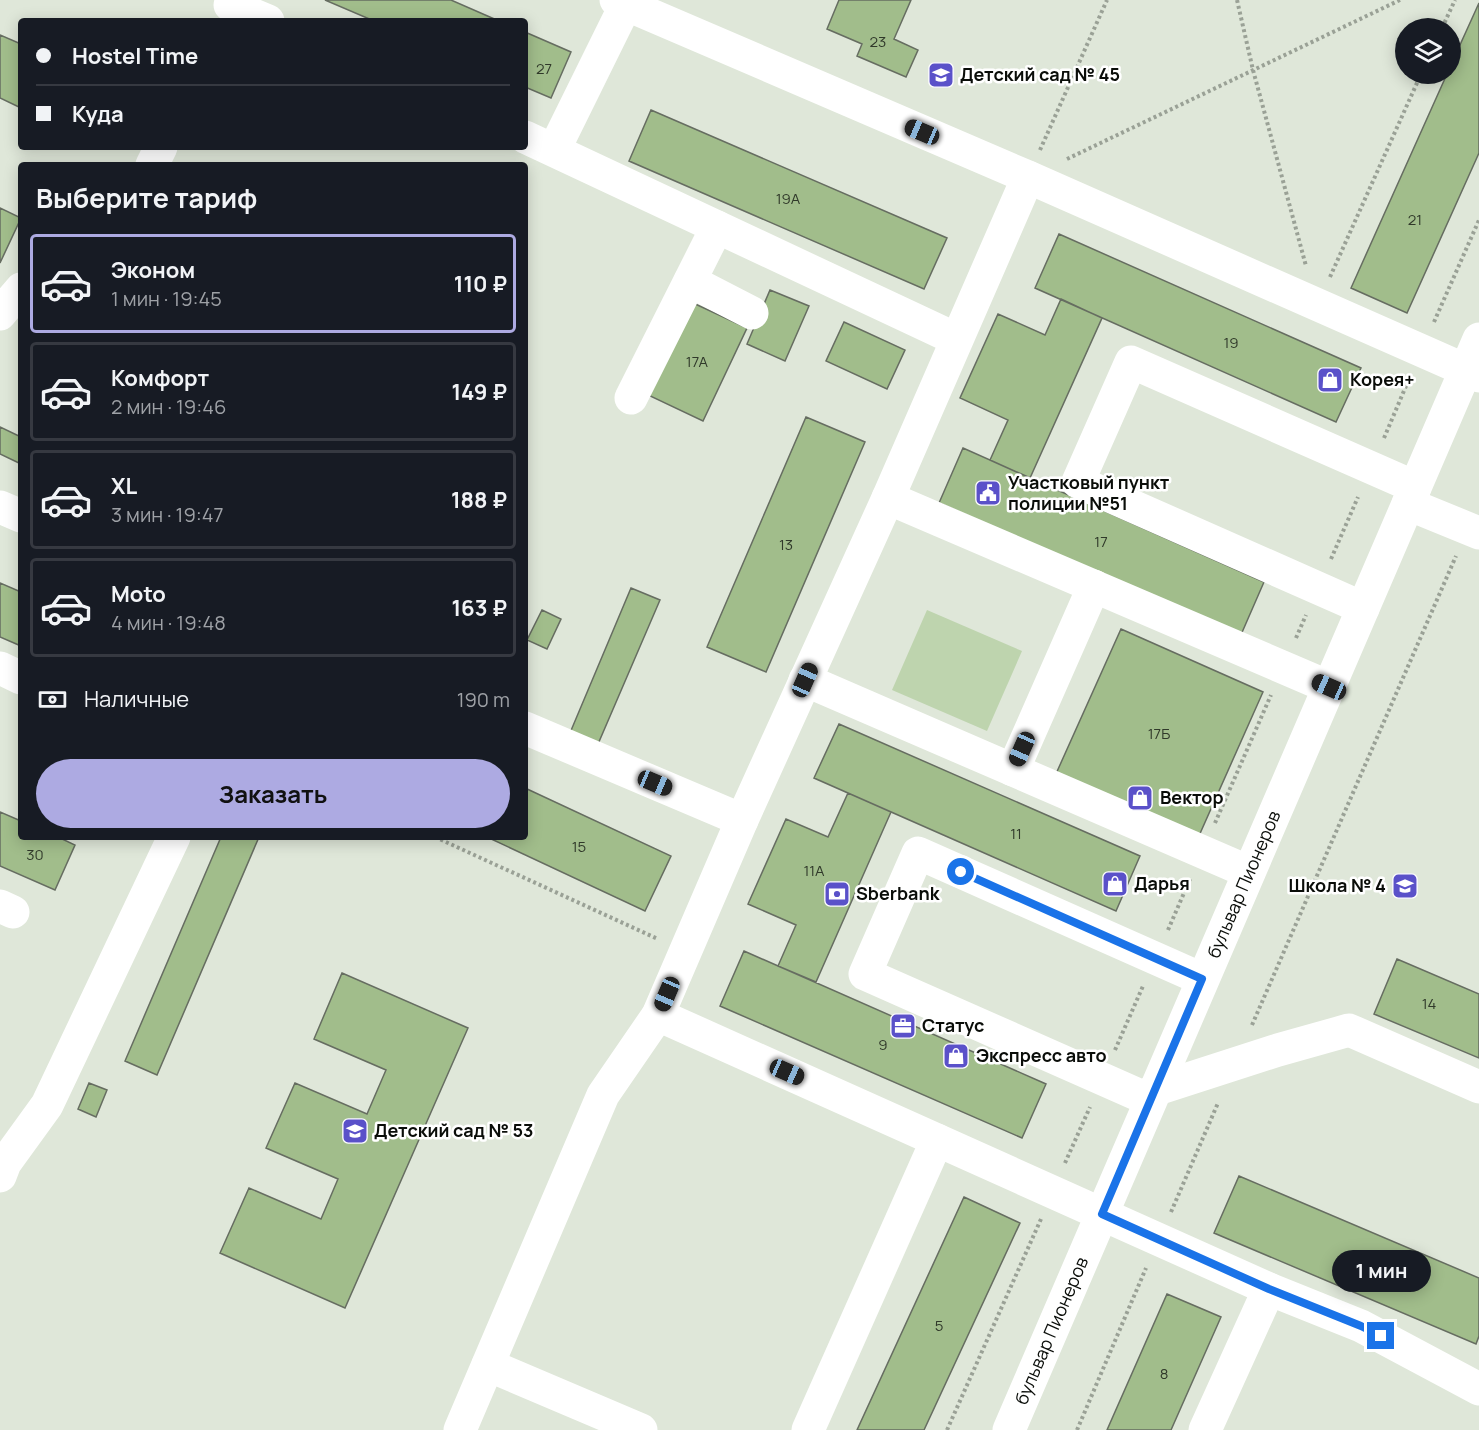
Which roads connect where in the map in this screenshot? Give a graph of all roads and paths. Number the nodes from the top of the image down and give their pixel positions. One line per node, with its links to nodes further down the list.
1 (1107, 0): 12 (path)
2 (1237, 0): 9 (path)
3 (1400, 0): 9 (path)
4 (1455, 0): 8 (path)
5 (623, 2): 11 (street); 12 (street)
6 (224, 9): 7 (street)
7 (257, 18)
8 (1447, 18)
9 (1253, 70): 12 (path); 16 (path)
10 (1416, 84): 16 (path)
11 (539, 143): 13 (street)
12 (1028, 177): 16 (street); 19 (street)
13 (717, 227): 14 (street); 19 (street)
14 (690, 281): 17 (street); 22 (street)
15 (18, 293): 18 (street)
16 (1317, 304): 21 (street)
17 (752, 313)
18 (0, 314)
19 (956, 339): 24 (street)
20 (1479, 339): 21 (street, бульвар Пионеров)
21 (1472, 373): 23 (street, бульвар Пионеров)
22 (631, 398)
23 (1411, 495): 27 (street); 29 (street, бульвар Пионеров); 29 (street)
24 (888, 498): 28 (street); 32 (street)
25 (0, 507): 26 (street)
26 (18, 515)
27 (1473, 531): 43 (path)
28 (1094, 586): 33 (street); 35 (street)
29 (1363, 608): 33 (street, бульвар Пионеров)
30 (0, 669): 31 (street)
31 (18, 677)
32 (805, 680): 35 (street); 36 (street)
33 (1329, 687): 39 (street, бульвар Пионеров)
34 (528, 729): 36 (street)
35 (1013, 770): 39 (street)
36 (742, 820): 40 (street)
37 (173, 840): 47 (street)
38 (442, 840): 40 (path)
39 (1249, 872): 41 (street, бульвар Пионеров)
40 (685, 952): 42 (street)
41 (1202, 979): 45 (street, бульвар Пионеров); 45 (street)
42 (658, 1015): 46 (street); 51 (street)
43 (1235, 1064): 44 (street); 45 (street); 49 (path)
44 (1479, 1087)
45 (1152, 1095): 48 (street, бульвар Пионеров)
46 (937, 1140): 48 (street); 55 (street)
47 (0, 1176)
48 (1102, 1214): 49 (street); 56 (street, бульвар Пионеров)
49 (1159, 1239): 50 (street); 57 (path)
50 (1269, 1289): 52 (street); 58 (street)
51 (488, 1365): 53 (street); 54 (street)
52 (1479, 1389)
53 (460, 1430)
54 (641, 1430)
55 (808, 1430)
56 (1009, 1430)
57 (1077, 1430)
58 (1205, 1430)

